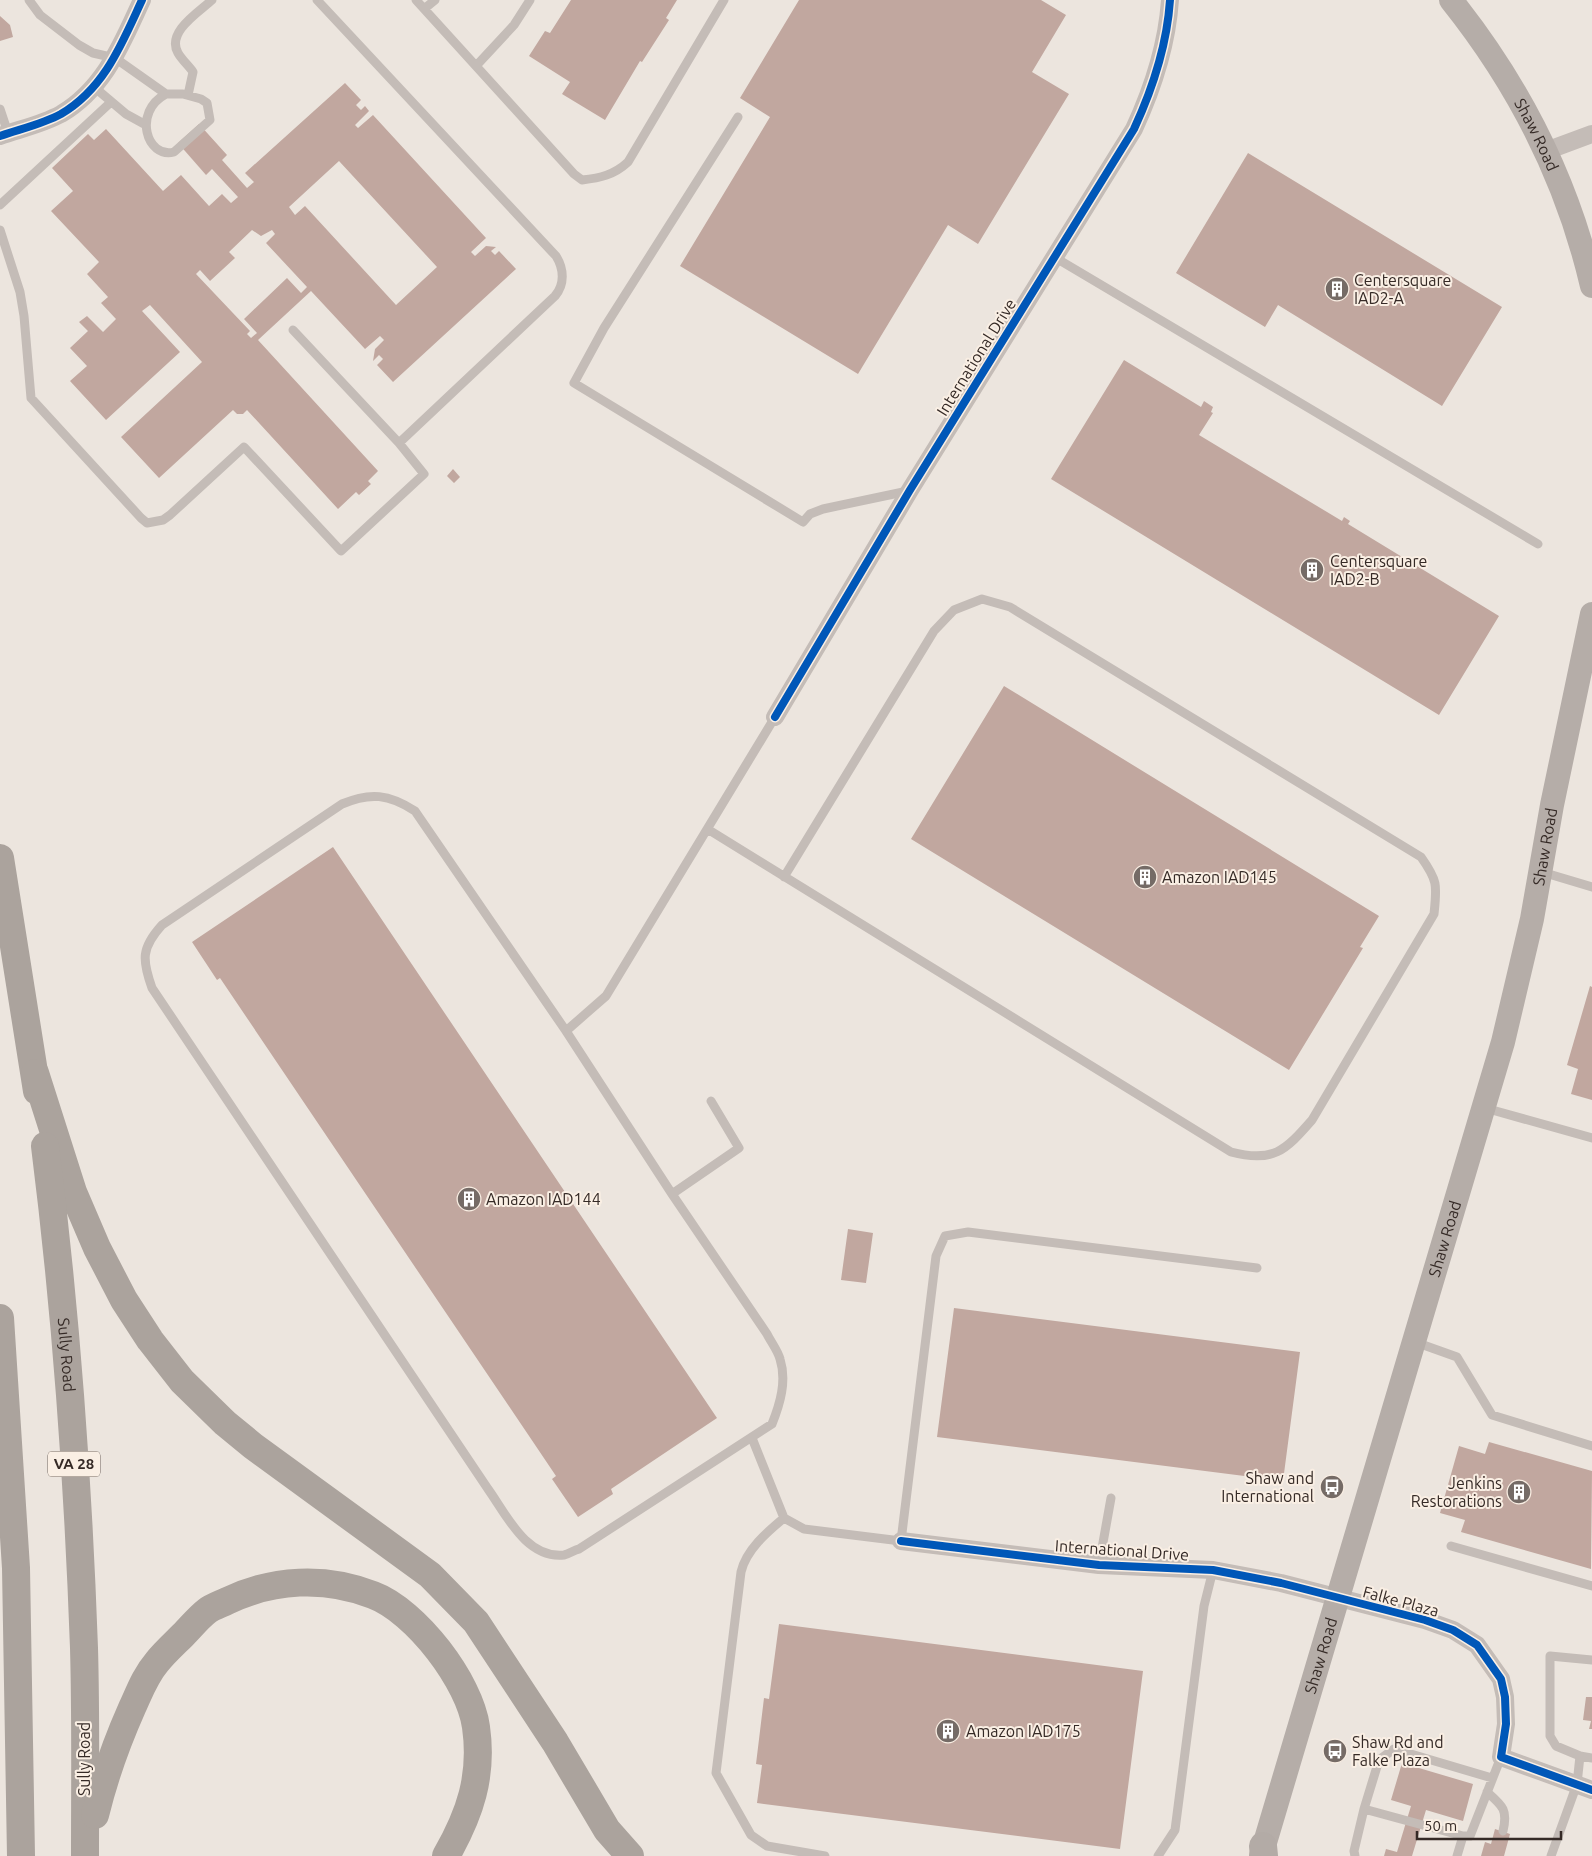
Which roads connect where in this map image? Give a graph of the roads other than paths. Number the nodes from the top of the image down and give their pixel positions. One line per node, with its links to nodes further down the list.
1 (29, 0): 12 (lane)
2 (142, 0): 12 (street)
3 (212, 0): 16 (lane)
4 (317, 0): 29 (lane)
5 (416, 0): 11 (lane)
6 (435, 0): 11 (lane)
7 (530, 0): 13 (lane)
8 (724, 0): 13 (lane)
9 (1170, 0): 26 (street, International Drive)
10 (1451, 0): 23 (main road, Shaw Road)
11 (424, 10): 13 (lane)
12 (115, 58): 14 (street); 15 (lane)
13 (476, 66)
14 (94, 87): 17 (lane); 22 (street)
15 (166, 94): 16 (lane); 20 (lane)
16 (188, 95): 20 (lane)
17 (111, 102): 20 (lane); 24 (lane)
18 (0, 109): 22 (lane)
19 (738, 117): 30 (lane)
20 (146, 125)
21 (1592, 134): 23 (street)
22 (4, 135)
23 (1546, 151): 27 (main road, Shaw Road)
24 (0, 205)
25 (0, 230): 29 (lane)
26 (1054, 257): 30 (street, International Drive); 31 (lane)
27 (1592, 286)
28 (293, 330): 29 (lane)
29 (399, 443)
30 (910, 490): 33 (street, International Drive)
31 (1538, 544)
32 (1592, 614): 36 (main road, Shaw Road)
33 (775, 717): 34 (lane)
34 (708, 830): 37 (lane); 39 (lane)
35 (0, 858): 40 (highway, Sully Road / VA 28)
36 (1540, 872): 38 (lane); 42 (main road, Shaw Road)
37 (784, 876): 37 (lane)
38 (1592, 887)
39 (566, 1031): 44 (lane); 48 (lane)
40 (35, 1074): 73 (highway, Sully Road / VA 28); 75 (highway)
41 (711, 1100): 44 (lane)
42 (1483, 1108): 43 (lane); 47 (main road, Shaw Road)
43 (1592, 1138)
44 (672, 1194): 48 (lane)
45 (1257, 1268): 52 (lane)
46 (0, 1318): 72 (highway)
47 (1413, 1341): 49 (lane); 57 (main road, Shaw Road)
48 (752, 1438): 51 (lane)
49 (1592, 1446)
50 (1111, 1498): 54 (lane)
51 (784, 1518): 52 (lane); 76 (lane)
52 (901, 1541): 54 (street, International Drive)
53 (1451, 1546): 56 (lane)
54 (1099, 1565): 55 (street, International Drive)
55 (1213, 1570): 57 (street, International Drive); 77 (lane)
56 (1592, 1586)
57 (1338, 1598): 60 (street, Falke Plaza); 70 (main road, Shaw Road)
58 (1592, 1660): 59 (lane)
59 (1580, 1756): 61 (lane); 63 (lane)
60 (1501, 1757): 62 (lane); 63 (street)
61 (1592, 1758)
62 (1492, 1778): 64 (lane); 65 (lane)
63 (1584, 1787): 68 (lane)
64 (1487, 1792): 67 (lane); 69 (lane)
65 (1364, 1809): 69 (lane); 78 (lane)
66 (0, 1820): 71 (highway)
67 (1503, 1831)
68 (1559, 1834): 80 (lane); 81 (lane)
69 (1463, 1836): 79 (lane)
70 (1262, 1853)
71 (10, 1856)
72 (21, 1856)
73 (86, 1856): 74 (highway)
74 (446, 1856)
75 (630, 1856)
76 (825, 1856)
77 (1158, 1856)
78 (1355, 1856)
79 (1457, 1856)
80 (1551, 1856)
81 (1556, 1856)

